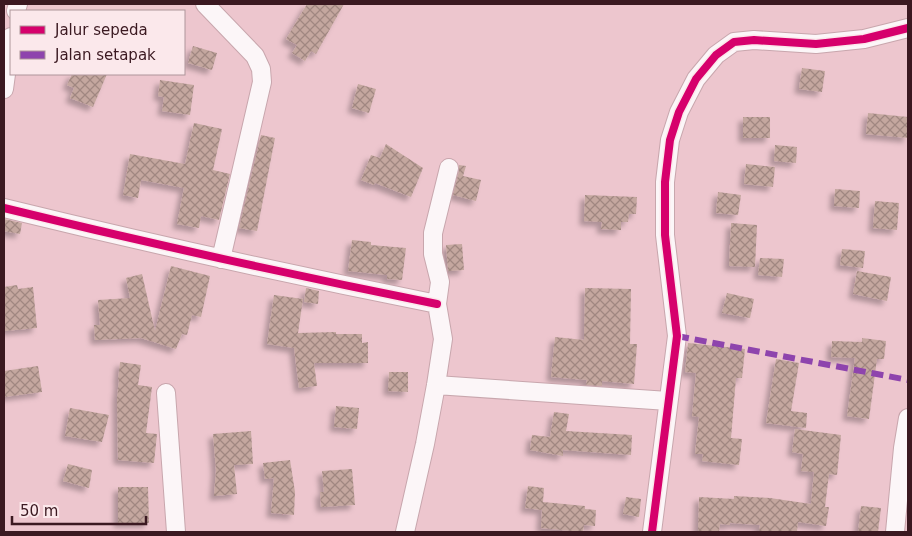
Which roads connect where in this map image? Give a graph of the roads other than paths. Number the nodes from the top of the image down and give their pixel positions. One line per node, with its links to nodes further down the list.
1 (214, 7): 7 (street)
2 (908, 28): 11 (street)
3 (10, 44): 4 (street)
4 (4, 89)
5 (449, 168): 8 (street)
6 (4, 208): 7 (street)
7 (221, 259): 8 (street)
8 (437, 304): 9 (street)
9 (436, 385): 11 (street); 14 (street)
10 (166, 393): 13 (street)
11 (668, 401): 15 (street)
12 (908, 418): 16 (street)
13 (176, 532)
14 (405, 532)
15 (652, 532)
16 (895, 532)

